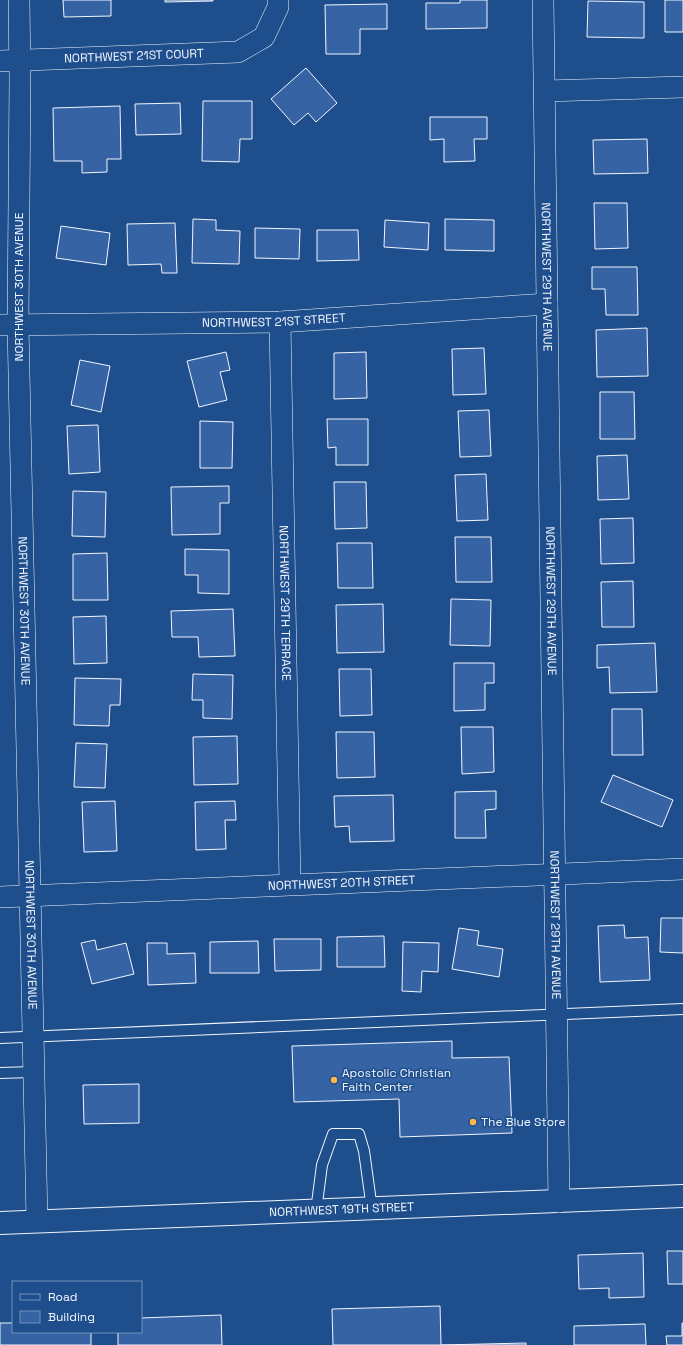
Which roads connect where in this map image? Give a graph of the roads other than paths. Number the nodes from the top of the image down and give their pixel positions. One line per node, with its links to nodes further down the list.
1 (19, 0): 4 (street, NORTHWEST 30TH AVENUE)
2 (278, 0): 4 (street, NORTHWEST 21ST COURT)
3 (543, 0): 6 (street, NORTHWEST 29TH AVENUE)
4 (10, 61): 9 (street, NORTHWEST 30TH AVENUE)
5 (683, 87): 6 (street)
6 (545, 91): 7 (street, NORTHWEST 29TH AVENUE)
7 (547, 304): 8 (street, NORTHWEST 21ST STREET); 11 (street, NORTHWEST 29TH AVENUE)
8 (280, 322): 9 (street, NORTHWEST 21ST STREET); 12 (street, NORTHWEST 29TH TERRACE)
9 (9, 325): 13 (street, NORTHWEST 30TH AVENUE)
10 (683, 869): 11 (street, NORTHWEST 20TH STREET)
11 (554, 875): 12 (street, NORTHWEST 20TH STREET); 16 (street, NORTHWEST 29TH AVENUE)
12 (290, 884): 13 (street, NORTHWEST 20TH STREET)
13 (30, 896): 14 (street, NORTHWEST 20TH STREET); 17 (street, NORTHWEST 30TH AVENUE)
14 (0, 897)
15 (683, 1009): 16 (lane)
16 (556, 1015): 17 (lane); 22 (street, NORTHWEST 29TH AVENUE)
17 (33, 1036): 18 (lane); 19 (street, NORTHWEST 30TH AVENUE)
18 (0, 1038)
19 (33, 1072): 20 (lane); 25 (street, NORTHWEST 30TH AVENUE)
20 (0, 1073)
21 (683, 1196): 22 (street, NORTHWEST 19TH STREET)
22 (559, 1202): 23 (street, NORTHWEST 19TH STREET)
23 (372, 1209): 24 (street, NORTHWEST 19TH STREET); 24 (lane)
24 (316, 1211): 25 (street, NORTHWEST 19TH STREET)
25 (36, 1221): 26 (street, NORTHWEST 19TH STREET)
26 (0, 1222)

